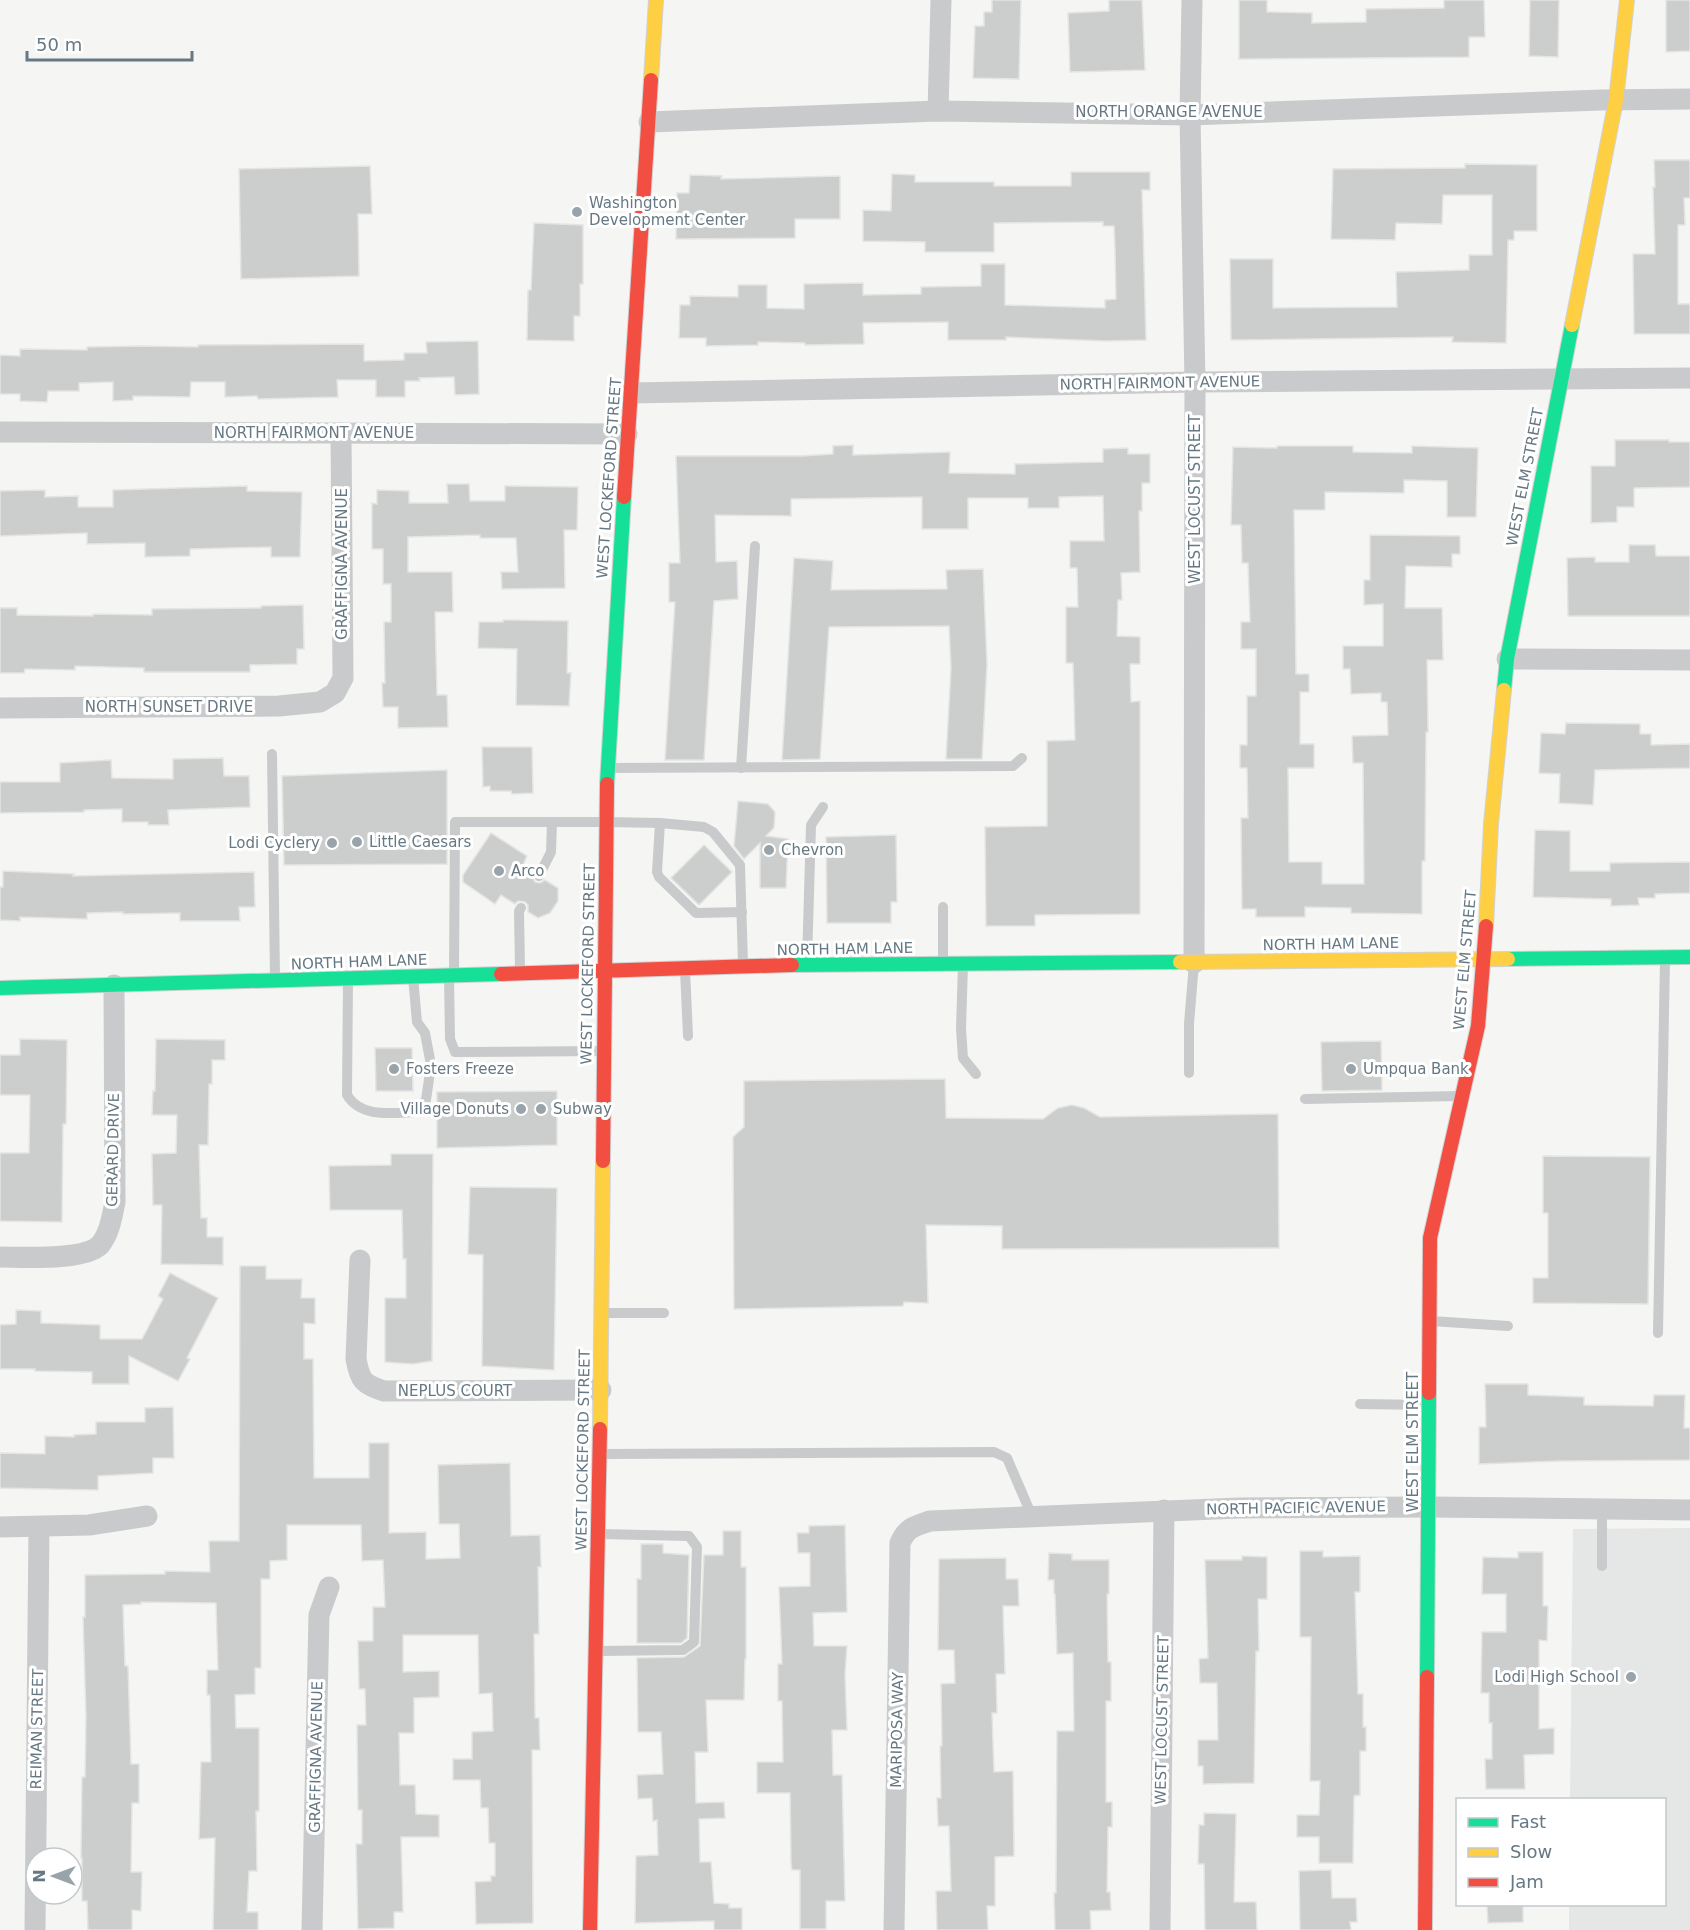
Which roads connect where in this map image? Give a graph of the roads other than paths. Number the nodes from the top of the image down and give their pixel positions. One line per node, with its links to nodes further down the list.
1 (656, 0): 9 (street, WEST LOCKEFORD STREET)
2 (941, 0): 7 (street)
3 (1192, 0): 8 (street, WEST LOCUST STREET)
4 (1627, 0): 6 (street, WEST ELM STREET)
5 (1690, 99): 6 (street, NORTH ORANGE AVENUE)
6 (1616, 100): 8 (street, NORTH ORANGE AVENUE); 10 (street, WEST ELM STREET)
7 (938, 111): 8 (street, NORTH ORANGE AVENUE); 9 (street, NORTH ORANGE AVENUE)
8 (1190, 115): 12 (street, WEST LOCUST STREET)
9 (649, 122): 13 (street, WEST LOCKEFORD STREET)
10 (1561, 378): 11 (street, NORTH FAIRMONT AVENUE); 12 (street, NORTH FAIRMONT AVENUE); 18 (street, WEST ELM STREET)
11 (1690, 378)
12 (1195, 382): 13 (street, NORTH FAIRMONT AVENUE); 37 (street, WEST LOCUST STREET)
13 (631, 393): 16 (street, WEST LOCKEFORD STREET)
14 (0, 432): 15 (street, NORTH FAIRMONT AVENUE)
15 (341, 433): 16 (street, NORTH FAIRMONT AVENUE); 20 (street, GRAFFIGNA AVENUE)
16 (627, 434): 24 (street, WEST LOCKEFORD STREET)
17 (754, 546): 25 (lane)
18 (1507, 659): 19 (street); 36 (street, WEST ELM STREET)
19 (1690, 660)
20 (335, 693): 21 (street, NORTH SUNSET DRIVE)
21 (0, 708)
22 (272, 754): 48 (lane)
23 (1023, 758): 25 (lane)
24 (608, 768): 25 (lane); 28 (street, WEST LOCKEFORD STREET)
25 (741, 768)
26 (824, 807): 40 (lane)
27 (552, 822): 28 (lane); 30 (lane); 45 (lane)
28 (606, 822): 29 (lane); 43 (street, WEST LOCKEFORD STREET)
29 (660, 823): 33 (lane); 33 (lane)
30 (539, 876)
31 (943, 907): 38 (lane)
32 (521, 908): 44 (lane)
33 (742, 912): 41 (lane)
34 (1665, 957): 35 (street, NORTH HAM LANE); 36 (street, NORTH HAM LANE); 63 (lane)
35 (1690, 957)
36 (1484, 959): 37 (street, NORTH HAM LANE); 55 (street, WEST ELM STREET)
37 (1194, 963): 39 (street, NORTH HAM LANE); 53 (lane)
38 (943, 964): 39 (street, NORTH HAM LANE); 40 (street, NORTH HAM LANE)
39 (963, 964): 54 (lane)
40 (807, 965): 41 (street, NORTH HAM LANE)
41 (743, 967): 42 (street, NORTH HAM LANE)
42 (685, 969): 43 (street, NORTH HAM LANE); 51 (lane)
43 (604, 972): 44 (street, NORTH HAM LANE); 52 (street, WEST LOCKEFORD STREET)
44 (520, 974): 45 (street, NORTH HAM LANE)
45 (451, 976): 46 (street, NORTH HAM LANE); 52 (lane)
46 (413, 977): 47 (street, NORTH HAM LANE); 47 (lane)
47 (348, 980): 48 (street, NORTH HAM LANE)
48 (275, 981): 49 (street, NORTH HAM LANE)
49 (114, 986): 50 (street, NORTH HAM LANE); 57 (street, GERARD DRIVE)
50 (0, 988)
51 (688, 1035)
52 (603, 1052): 59 (street, WEST LOCKEFORD STREET)
53 (1188, 1073)
54 (976, 1074)
55 (1463, 1095): 56 (lane); 61 (street, WEST ELM STREET)
56 (1305, 1099)
57 (0, 1257)
58 (360, 1260): 64 (street, NEPLUS COURT)
59 (601, 1312): 60 (lane); 64 (street, WEST LOCKEFORD STREET)
60 (664, 1312)
61 (1430, 1321): 62 (lane); 66 (street, WEST ELM STREET)
62 (1508, 1326)
63 (1658, 1333)
64 (601, 1390): 67 (street, WEST LOCKEFORD STREET)
65 (1360, 1404): 66 (lane)
66 (1429, 1405): 68 (street, WEST ELM STREET)
67 (600, 1454): 73 (lane); 77 (street, WEST LOCKEFORD STREET)
68 (1430, 1507): 69 (street, NORTH PACIFIC AVENUE); 70 (street, NORTH PACIFIC AVENUE); 86 (street, WEST ELM STREET)
69 (1602, 1509): 71 (street, NORTH PACIFIC AVENUE); 78 (lane)
70 (1164, 1510): 73 (street, NORTH PACIFIC AVENUE); 85 (street, WEST LOCUST STREET)
71 (1690, 1510)
72 (147, 1516): 75 (street)
73 (1032, 1516): 76 (street, NORTH PACIFIC AVENUE)
74 (0, 1527): 75 (street)
75 (39, 1527): 81 (street, REIMAN STREET)
76 (905, 1532): 84 (street, MARIPOSA WAY)
77 (598, 1533): 80 (street, WEST LOCKEFORD STREET); 80 (lane)
78 (1602, 1566)
79 (329, 1587): 82 (street, GRAFFIGNA AVENUE)
80 (596, 1651): 83 (street, WEST LOCKEFORD STREET)
81 (35, 1930)
82 (312, 1930)
83 (590, 1930)
84 (894, 1930)
85 (1160, 1930)
86 (1425, 1930)

